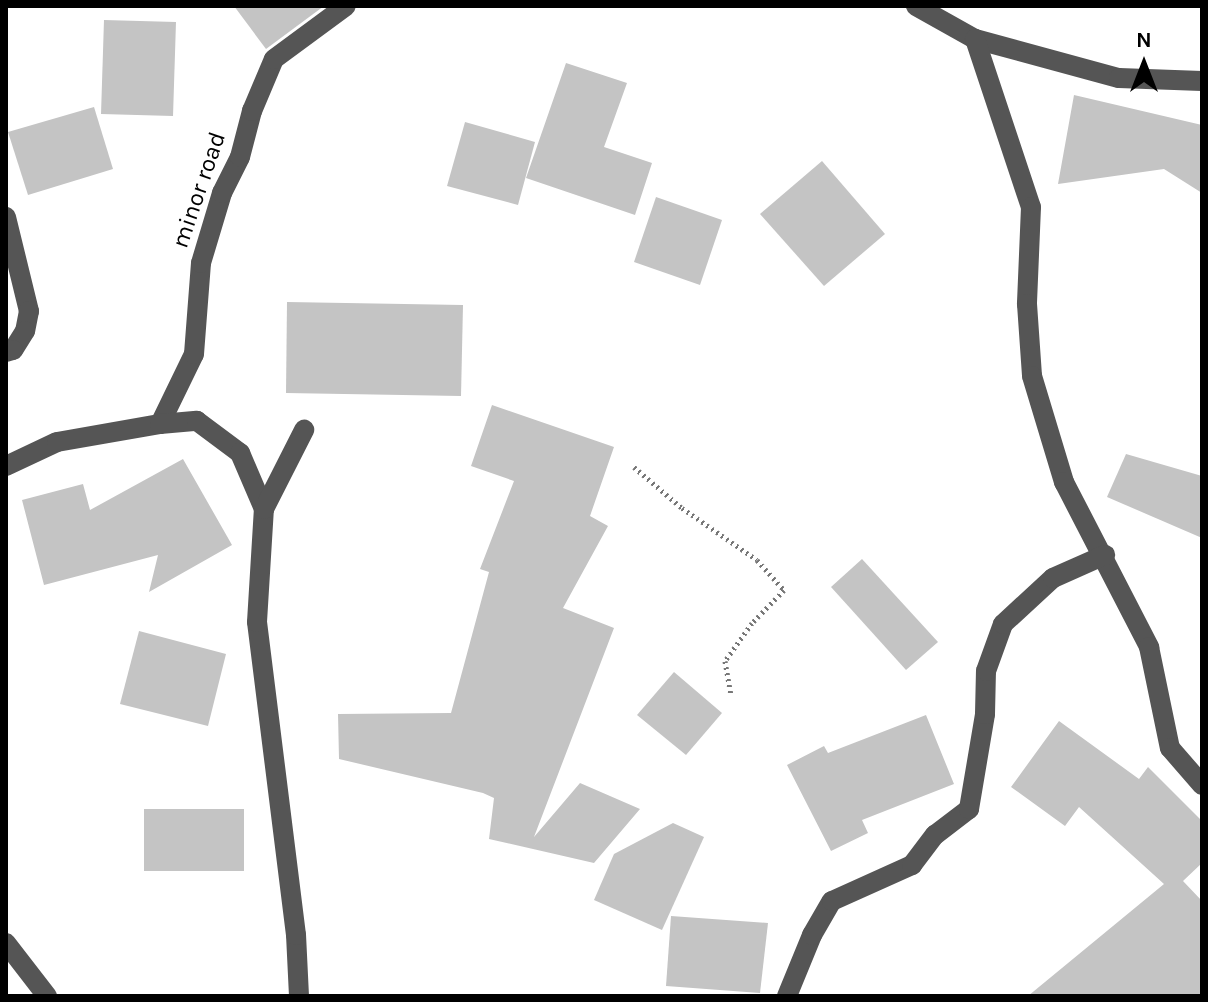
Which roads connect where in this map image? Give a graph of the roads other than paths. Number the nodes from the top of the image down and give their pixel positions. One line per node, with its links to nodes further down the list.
1 (345, 6): 7 (street, minor road)
2 (916, 6): 3 (street)
3 (975, 39): 4 (street); 11 (street)
4 (1202, 81)
5 (6, 217): 6 (street)
6 (6, 352)
7 (160, 424): 9 (street); 10 (street)
8 (304, 430): 10 (street)
9 (6, 466)
10 (264, 509): 15 (street)
11 (1105, 555): 12 (street); 16 (street)
12 (1202, 785)
13 (6, 943): 14 (street)
14 (47, 996)
15 (299, 996)
16 (787, 996)

